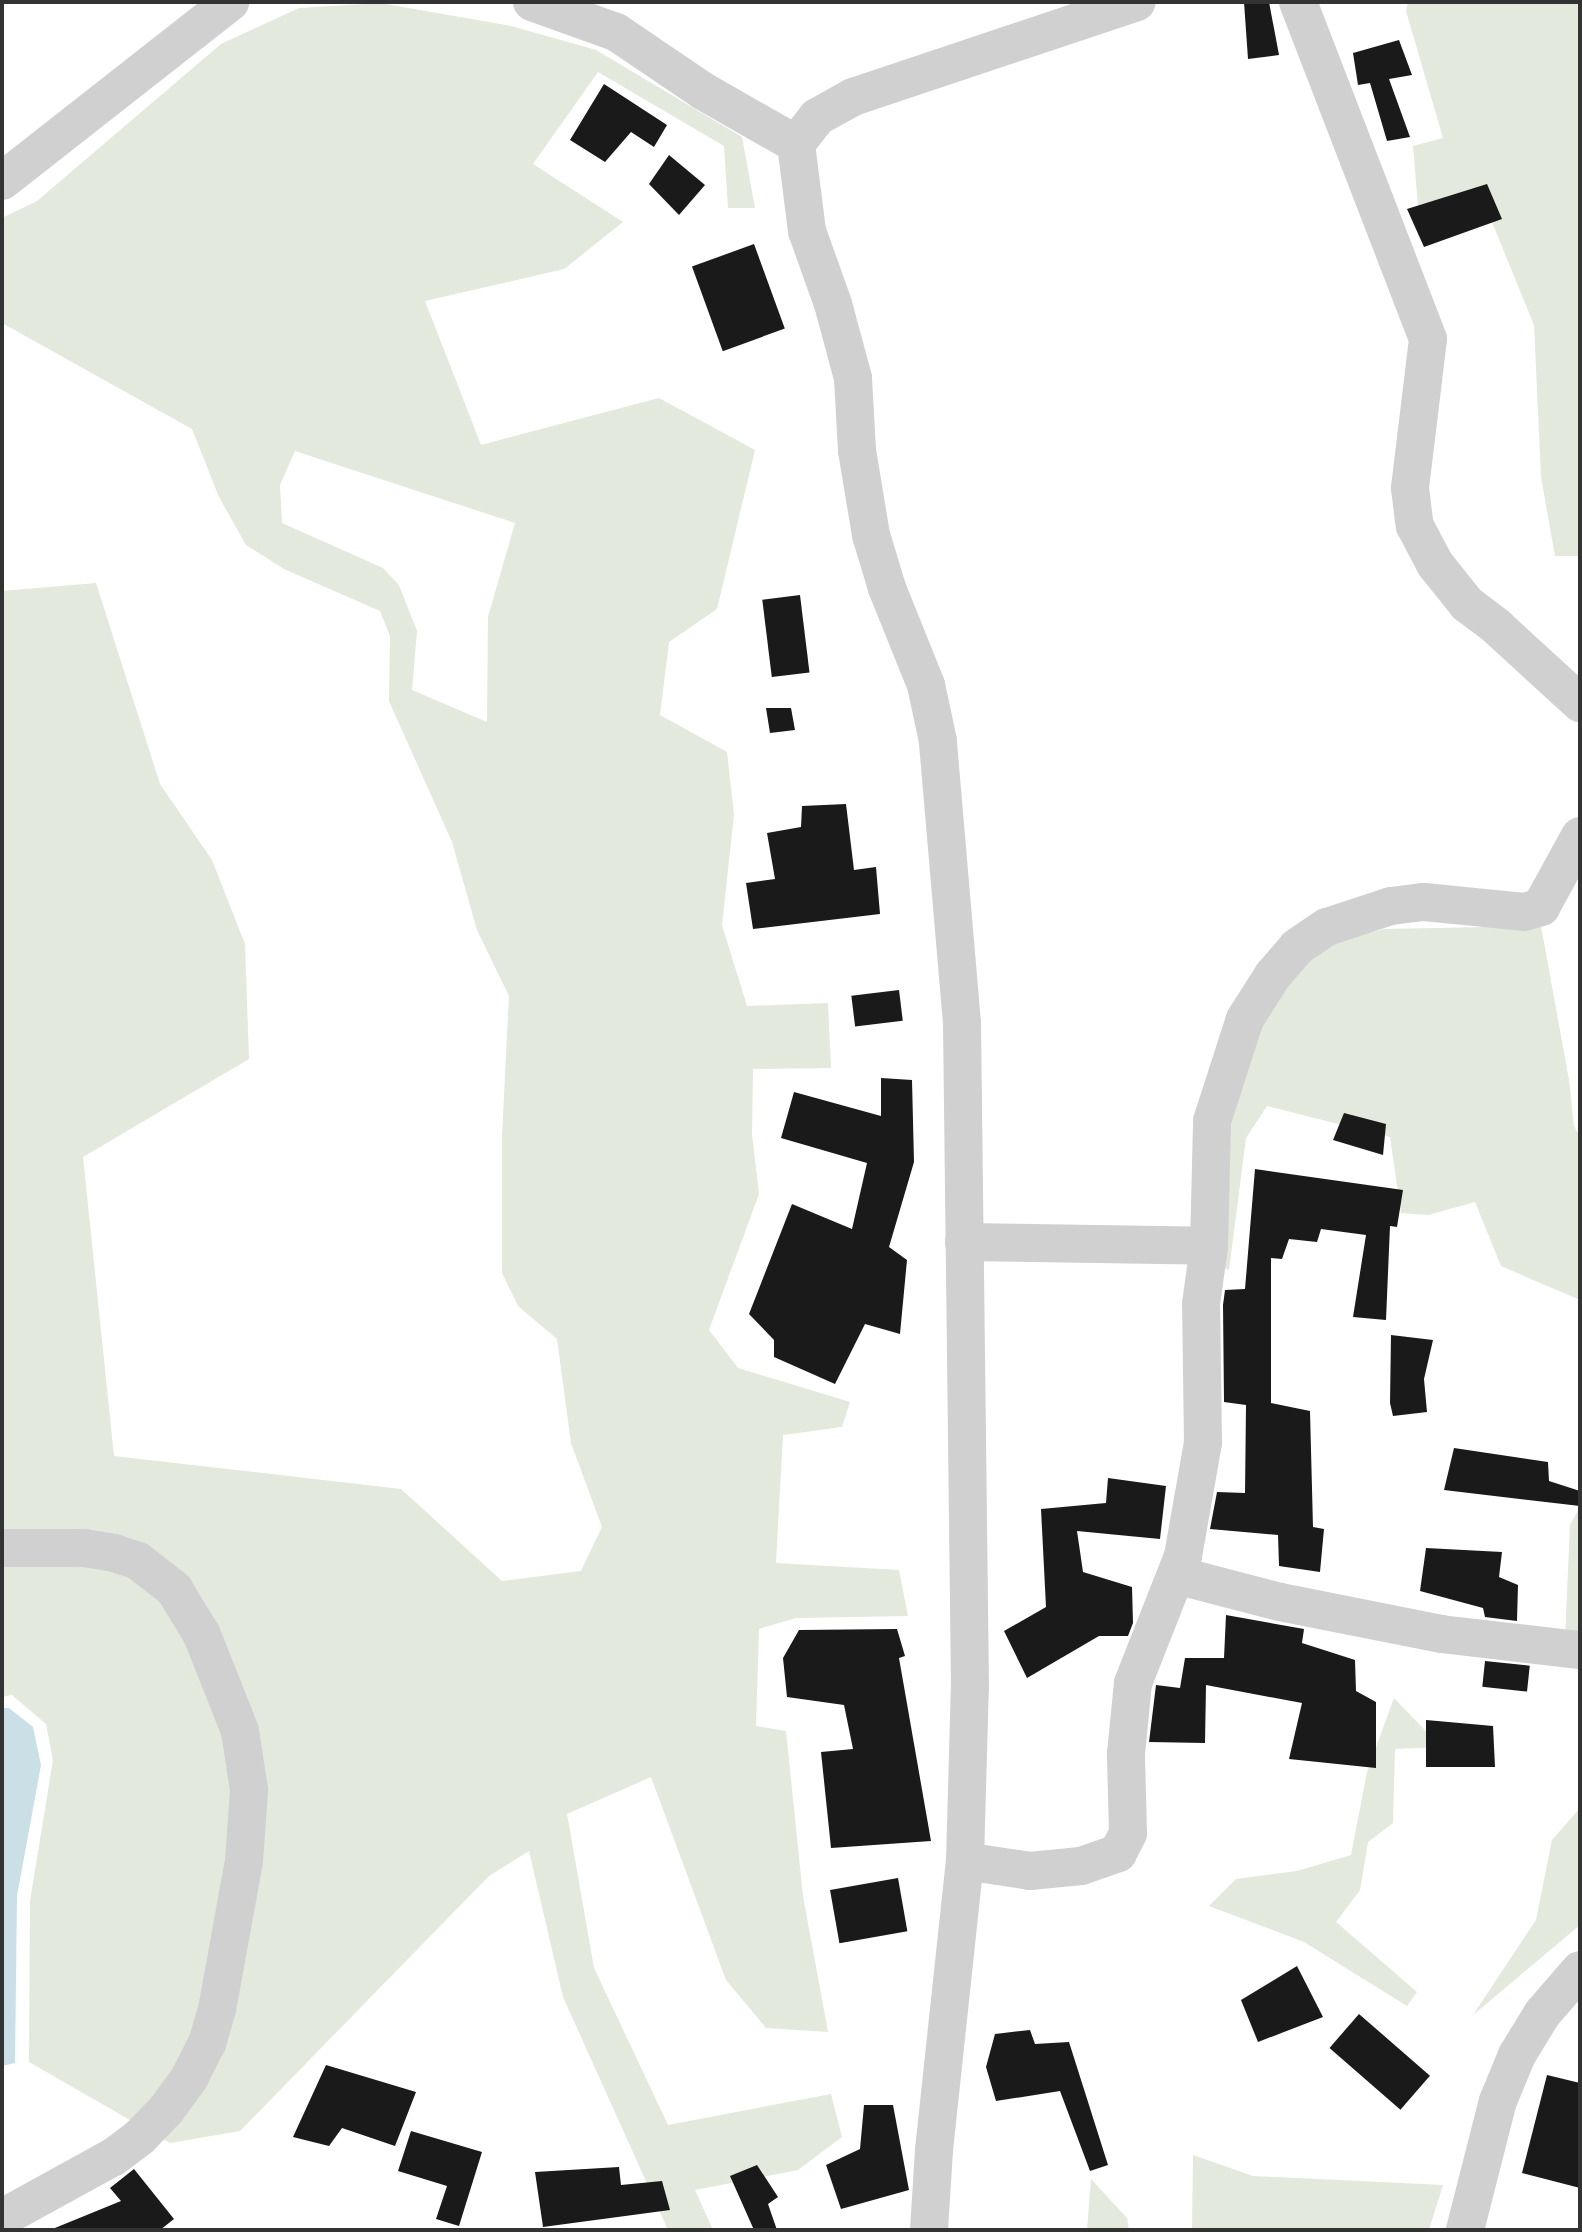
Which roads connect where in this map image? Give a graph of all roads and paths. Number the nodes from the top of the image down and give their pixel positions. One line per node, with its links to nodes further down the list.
1 (230, 2): 6 (street)
2 (532, 2): 5 (street)
3 (1136, 2): 5 (street)
4 (1298, 2): 7 (street)
5 (796, 144): 9 (street)
6 (2, 181)
7 (1580, 703)
8 (1580, 836): 10 (street)
9 (964, 1242): 10 (street); 14 (street)
10 (1209, 1246): 12 (street)
11 (2, 1548): 16 (street)
12 (1176, 1575): 13 (street); 14 (street)
13 (1580, 1650)
14 (965, 1861): 17 (street)
15 (1580, 1970): 18 (street)
16 (2, 2218)
17 (929, 2230)
18 (1465, 2230)

